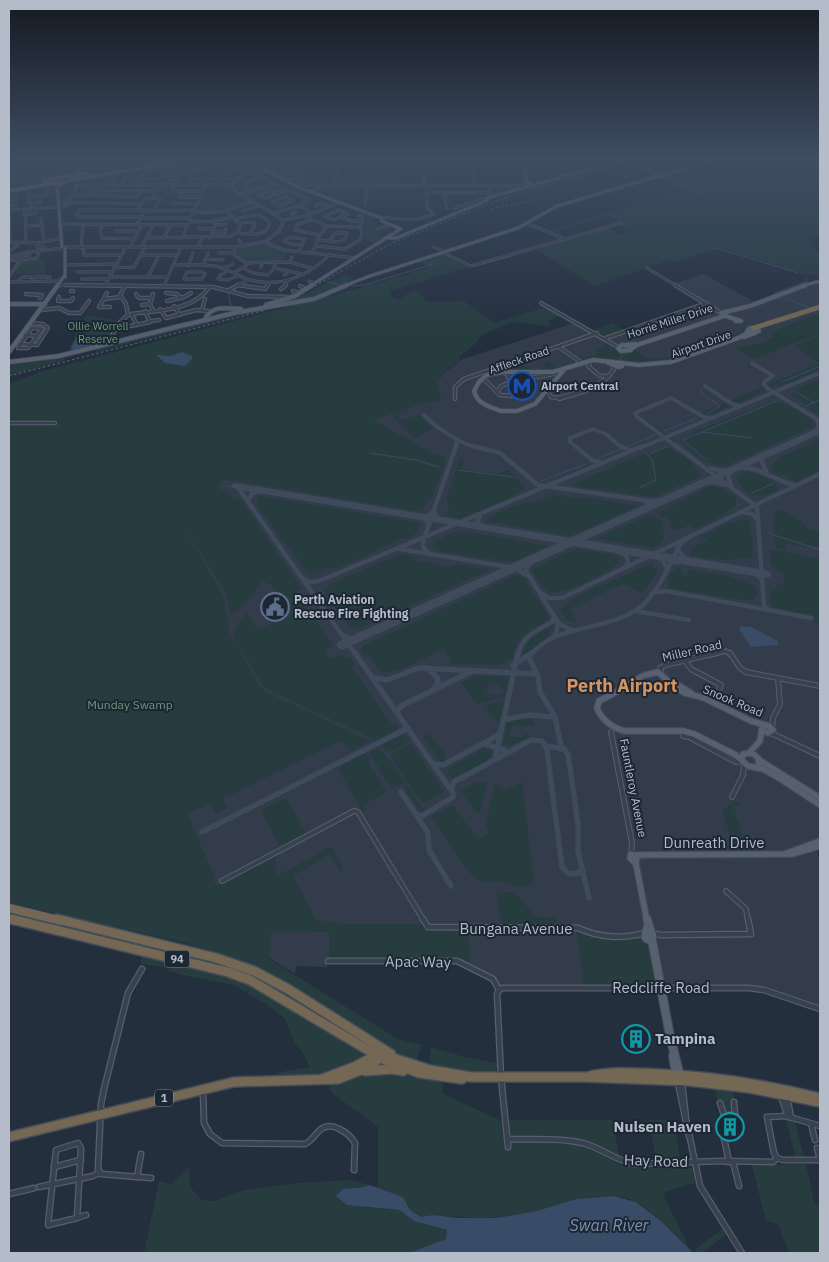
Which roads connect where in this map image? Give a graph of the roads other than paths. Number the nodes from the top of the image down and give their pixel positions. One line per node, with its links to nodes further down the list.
1 (41, 218): 33 (street)
2 (190, 218): 23 (street)
3 (204, 218): 24 (street)
4 (25, 219): 39 (street)
5 (60, 219): 34 (main road)
6 (89, 219): 28 (street)
7 (141, 219): 30 (street)
8 (228, 219): 18 (street)
9 (235, 219): 26 (street)
10 (266, 219): 57 (street)
11 (295, 219): 19 (street)
12 (329, 219): 13 (street); 25 (street)
13 (335, 219)
14 (345, 219): 22 (street)
15 (383, 219): 38 (main road)
16 (442, 219): 67 (main road)
17 (536, 219): 32 (main road)
18 (220, 220): 21 (street)
19 (283, 220): 76 (street)
20 (313, 220): 25 (street); 55 (street)
21 (213, 221): 24 (street); 37 (street)
22 (363, 221): 45 (street)
23 (189, 222): 24 (street); 36 (street)
24 (202, 222)
25 (318, 222): 43 (street)
26 (240, 223): 54 (street); 56 (street)
27 (621, 223): 71 (street)
28 (87, 224): 29 (street); 34 (street)
29 (104, 224): 30 (street); 66 (street)
30 (137, 224): 35 (street)
31 (226, 224): 37 (street)
32 (527, 224): 71 (street); 99 (main road)
33 (42, 225): 39 (street); 68 (street)
34 (60, 225): 65 (main road)
35 (142, 225): 41 (street); 52 (street)
36 (187, 225): 42 (street); 61 (street)
37 (215, 225): 47 (street)
38 (391, 225): 50 (street); 67 (main road)
39 (26, 226): 74 (street)
40 (84, 226): 85 (street)
41 (153, 226): 42 (street); 59 (street)
42 (170, 226): 60 (street)
43 (327, 226): 45 (street); 58 (street)
44 (200, 227): 47 (street)
45 (360, 228): 82 (street)
46 (9, 229): 73 (street)
47 (213, 229): 53 (street)
48 (226, 229): 53 (street)
49 (310, 229): 55 (street)
50 (377, 229)
51 (115, 231): 52 (street)
52 (138, 231): 66 (street)
53 (212, 232): 63 (street)
54 (238, 233): 56 (street); 63 (street)
55 (307, 233): 58 (street)
56 (249, 234): 57 (street)
57 (255, 235): 64 (street)
58 (320, 235): 70 (street)
59 (147, 238): 60 (street); 87 (street)
60 (164, 238): 61 (street)
61 (182, 238): 62 (street)
62 (202, 238): 63 (street); 89 (street)
63 (210, 238)
64 (254, 238)
65 (62, 239): 68 (street); 97 (main road)
66 (134, 239): 86 (street)
67 (387, 239): 111 (main road)
68 (45, 240): 77 (street)
69 (239, 240): 81 (street)
70 (318, 240): 72 (street); 82 (street)
71 (564, 240): 112 (street)
72 (330, 241): 72 (street)
73 (10, 242): 74 (street)
74 (26, 242): 77 (street)
75 (213, 242): 90 (street)
76 (265, 242): 81 (street); 95 (street)
77 (38, 243): 83 (street)
78 (227, 243): 91 (street)
79 (19, 244): 96 (street)
80 (303, 245): 80 (street); 95 (street)
81 (243, 246): 92 (street)
82 (316, 246): 98 (street)
83 (37, 247): 84 (street); 93 (street)
84 (46, 247)
85 (82, 247): 86 (street); 97 (street); 104 (street)
86 (128, 247): 87 (street); 104 (street)
87 (143, 247): 88 (street); 105 (street)
88 (181, 247): 89 (street); 107 (street)
89 (198, 247): 90 (street)
90 (211, 247): 91 (street)
91 (226, 247): 92 (street)
92 (235, 247): 103 (street)
93 (34, 249)
94 (38, 251): 97 (street); 110 (street); 114 (street)
95 (298, 251): 98 (street)
96 (9, 252)
97 (63, 252): 121 (street); 168 (main road)
98 (312, 252): 108 (street)
99 (444, 252): 99 (street); 112 (street); 112 (street); 180 (main road); 180 (main road)
100 (193, 253): 126 (street)
101 (208, 253): 113 (street)
102 (219, 253): 103 (street)
103 (233, 253): 120 (street)
104 (122, 255): 121 (street)
105 (141, 255): 106 (street); 130 (street)
106 (159, 255): 107 (street); 153 (street)
107 (177, 255): 125 (street)
108 (329, 255): 111 (street); 136 (street)
109 (292, 257): 119 (street)
110 (9, 258): 114 (street)
111 (357, 258): 123 (main road)
112 (453, 258)
113 (206, 259): 115 (street); 124 (street)
114 (19, 260): 138 (street)
115 (223, 260)
116 (341, 261): 123 (street)
117 (263, 262): 118 (street); 120 (street); 129 (street)
118 (276, 262): 119 (street); 132 (street)
119 (289, 262): 136 (street)
120 (247, 263): 131 (street)
121 (117, 264): 130 (street)
122 (233, 264): 135 (street)
123 (348, 264): 133 (main road)
124 (203, 265): 127 (street); 135 (street)
125 (173, 266): 126 (street); 154 (street)
126 (188, 266): 127 (street)
127 (196, 266): 145 (street)
128 (334, 266): 133 (street)
129 (261, 267)
130 (114, 268): 144 (street)
131 (243, 268): 132 (street); 146 (street)
132 (274, 268): 137 (street)
133 (340, 268): 147 (main road)
134 (647, 268): 209 (street)
135 (223, 269): 140 (street)
136 (313, 269): 148 (street)
137 (290, 270): 148 (street); 150 (street)
138 (12, 271): 139 (street); 151 (street)
139 (17, 271)
140 (228, 271): 146 (street); 149 (street)
141 (326, 271): 147 (street)
142 (77, 272): 143 (street)
143 (86, 272): 144 (street); 158 (street)
144 (112, 272): 156 (street)
145 (193, 272): 145 (street)
146 (233, 273): 149 (street)
147 (332, 273): 157 (main road)
148 (303, 274): 166 (street)
149 (238, 275): 159 (street)
150 (284, 275)
151 (9, 276)
152 (317, 276): 157 (street)
153 (148, 277): 154 (street); 156 (street)
154 (167, 277): 175 (street)
155 (34, 278): 162 (street); 163 (street); 164 (street)
156 (109, 278): 158 (street); 173 (street)
157 (324, 278): 169 (main road)
158 (82, 279): 172 (street)
159 (248, 279): 165 (street); 170 (street)
160 (308, 281): 169 (street)
161 (9, 282): 162 (street)
162 (18, 282): 163 (street)
163 (31, 282): 164 (street)
164 (48, 282): 168 (street)
165 (270, 282): 166 (street); 170 (street)
166 (287, 282): 178 (street)
167 (820, 282): 227 (main road, Horrie Miller Drive)
168 (59, 284): 171 (street); 206 (main road)
169 (315, 284): 179 (main road)
170 (238, 285): 181 (street)
171 (74, 286): 172 (street); 182 (street)
172 (78, 286): 173 (street)
173 (105, 286): 174 (street)
174 (125, 286): 175 (street); 191 (street)
175 (164, 286): 176 (street)
176 (209, 286): 181 (street); 199 (street)
177 (300, 286): 179 (street)
178 (281, 289)
179 (306, 289): 186 (main road)
180 (339, 289): 230 (main road)
181 (231, 290): 192 (street)
182 (71, 291)
183 (294, 292): 186 (street)
184 (107, 293): 198 (street)
185 (166, 293): 197 (street)
186 (299, 293): 192 (main road)
187 (26, 294): 188 (street)
188 (30, 294): 193 (street); 205 (street)
189 (136, 294): 196 (street)
190 (153, 294): 196 (street)
191 (122, 297): 198 (street); 228 (street)
192 (289, 297): 222 (main road)
193 (40, 298)
194 (58, 298): 201 (street)
195 (73, 298): 201 (street)
196 (152, 298): 207 (street)
197 (181, 298): 199 (street); 203 (street)
198 (104, 299): 214 (street)
199 (199, 299): 213 (street)
200 (205, 299): 220 (street)
201 (64, 301): 215 (street)
202 (89, 301): 210 (street)
203 (167, 301)
204 (9, 304): 205 (main road)
205 (24, 304): 206 (main road)
206 (45, 304): 217 (main road)
207 (150, 304): 211 (street); 219 (street)
208 (541, 304): 238 (street)
209 (707, 304): 227 (street); 241 (street)
210 (86, 305): 212 (street); 223 (street)
211 (142, 305)
212 (79, 306)
213 (174, 306): 218 (street); 226 (street)
214 (110, 307)
215 (59, 308): 217 (street); 223 (street)
216 (820, 308): 235 (highway, Airport Drive)
217 (44, 309): 224 (street); 232 (main road)
218 (160, 309): 219 (street); 229 (street)
219 (153, 310): 221 (street)
220 (202, 310): 222 (street); 226 (street)
221 (145, 311): 228 (street); 231 (street)
222 (210, 311): 230 (main road)
223 (67, 312): 225 (street)
224 (46, 314)
225 (61, 314)
226 (180, 314): 229 (street)
227 (725, 314): 235 (main road); 247 (main road, Horrie Miller Drive); 250 (main road, Horrie Miller Drive)
228 (130, 315): 233 (street); 236 (street)
229 (166, 318): 231 (street)
230 (207, 318): 234 (main road); 234 (main road)
231 (150, 321): 233 (street)
232 (32, 323): 246 (street); 251 (main road)
233 (137, 325): 236 (street)
234 (185, 325): 245 (main road)
235 (746, 326): 256 (main road, Airport Drive); 256 (main road, Airport Drive)
236 (116, 329): 245 (street)
237 (28, 332): 239 (street); 239 (street); 240 (street)
238 (597, 333): 241 (street); 248 (street, Affleck Road)
239 (38, 334): 240 (street); 243 (street)
240 (25, 335): 242 (street)
241 (606, 338): 244 (street)
242 (22, 340): 243 (street); 246 (street)
243 (34, 340): 246 (street)
244 (613, 342): 247 (street); 249 (street)
245 (115, 343): 252 (main road)
246 (31, 345)
247 (624, 345): 249 (main road, Horrie Miller Drive); 250 (main road)
248 (559, 346): 254 (street); 257 (street, Affleck Road)
249 (619, 349): 250 (main road); 255 (main road, Horrie Miller Drive)
250 (630, 350): 256 (main road, Horrie Miller Drive)
251 (9, 353)
252 (9, 361)
253 (591, 362): 255 (main road); 258 (main road); 262 (street)
254 (582, 363): 255 (main road); 258 (main road)
255 (613, 364): 256 (main road); 262 (street)
256 (621, 364)
257 (496, 368): 259 (street); 263 (street, Affleck Road)
258 (565, 370): 259 (main road); 261 (street); 262 (street); 265 (main road)
259 (503, 372): 260 (street); 265 (main road)
260 (518, 375): 261 (street); 266 (street)
261 (522, 376): 266 (street)
262 (609, 376)
263 (468, 377): 264 (street); 269 (street)
264 (473, 380)
265 (480, 382): 267 (street)
266 (513, 382): 267 (street)
267 (497, 392): 268 (street)
268 (512, 396)
269 (456, 398)
270 (9, 423): 271 (street)
271 (55, 424)
272 (685, 661): 273 (street, Miller Road); 274 (street, Miller Road); 277 (street)
273 (661, 672)
274 (778, 678): 275 (street); 278 (street)
275 (820, 686)
276 (691, 694): 277 (main road, Snook Road); 284 (main road, Miller Road)
277 (716, 703): 279 (main road, Snook Road)
278 (773, 718): 279 (street); 280 (street)
279 (764, 726): 280 (main road, Snook Road); 285 (main road)
280 (771, 731): 286 (street, Snook Road); 287 (main road)
281 (611, 732): 295 (street, Fauntleroy Avenue)
282 (683, 736): 283 (street)
283 (712, 750): 284 (main road); 288 (street)
284 (726, 750): 288 (main road)
285 (749, 752): 287 (main road); 288 (main road)
286 (820, 756)
287 (759, 759): 288 (main road); 290 (main road)
288 (745, 764): 289 (street); 291 (main road)
289 (732, 798)
290 (820, 798)
291 (820, 805)
292 (820, 840): 294 (main road, Dunreath Drive)
293 (820, 846): 294 (main road, Dunreath Drive)
294 (787, 854): 295 (main road, Dunreath Drive)
295 (635, 856): 300 (main road, Fauntleroy Avenue)
296 (222, 881): 300 (street, Bungana Avenue)
297 (726, 891): 300 (street, Bungana Avenue)
298 (9, 908): 306 (highway, 94)
299 (9, 918): 307 (highway, 94)
300 (650, 936): 303 (main road, Fauntleroy Avenue)
301 (328, 961): 304 (street, Apac Way)
302 (142, 969): 323 (street)
303 (660, 988): 304 (street, Redcliffe Road); 305 (street, Redcliffe Road); 315 (main road, Fauntleroy Avenue)
304 (499, 990): 314 (street)
305 (820, 1009)
306 (363, 1037): 308 (highway); 309 (highway, 94)
307 (364, 1048): 308 (highway, 94); 310 (highway)
308 (378, 1056): 309 (highway, 1); 310 (highway, 1); 311 (highway); 312 (highway, 94)
309 (398, 1058): 313 (highway, 94)
310 (364, 1062): 316 (highway, 1)
311 (358, 1072): 312 (highway, 1); 316 (highway, 1)
312 (418, 1073): 313 (highway, 94)
313 (471, 1077): 314 (highway, 94)
314 (501, 1077): 315 (highway, 94); 331 (street)
315 (679, 1078): 318 (highway, 94); 319 (highway, 94); 339 (street, Fauntleroy Avenue)
316 (322, 1079): 317 (highway, 1)
317 (202, 1089): 323 (highway, 1); 342 (street)
318 (784, 1095): 321 (highway, 94); 326 (street)
319 (820, 1098)
320 (734, 1102): 325 (street)
321 (820, 1102)
322 (720, 1103): 324 (street)
323 (100, 1114): 330 (highway, 1); 343 (street)
324 (724, 1115): 325 (street); 340 (street)
325 (735, 1115): 329 (street)
326 (789, 1117): 327 (street); 336 (street)
327 (811, 1124): 328 (street); 332 (street)
328 (820, 1126)
329 (740, 1134)
330 (9, 1137)
331 (507, 1139): 333 (street); 339 (street, Hay Road)
332 (815, 1140)
333 (508, 1147)
334 (817, 1148): 338 (street)
335 (141, 1154): 344 (street)
336 (777, 1158): 338 (street, Hay Road); 340 (street, Hay Road)
337 (80, 1160): 341 (street); 341 (street); 346 (street)
338 (820, 1160)
339 (695, 1162): 340 (street, Hay Road); 352 (street, Fauntleroy Avenue)
340 (731, 1162): 348 (street)
341 (54, 1167): 347 (street)
342 (354, 1170)
343 (100, 1172): 344 (street); 346 (street)
344 (137, 1177): 345 (street)
345 (151, 1178)
346 (79, 1180): 347 (street); 351 (street)
347 (52, 1186): 349 (street); 351 (street)
348 (739, 1186)
349 (9, 1194)
350 (86, 1215): 351 (street)
351 (77, 1218)
352 (742, 1253)

